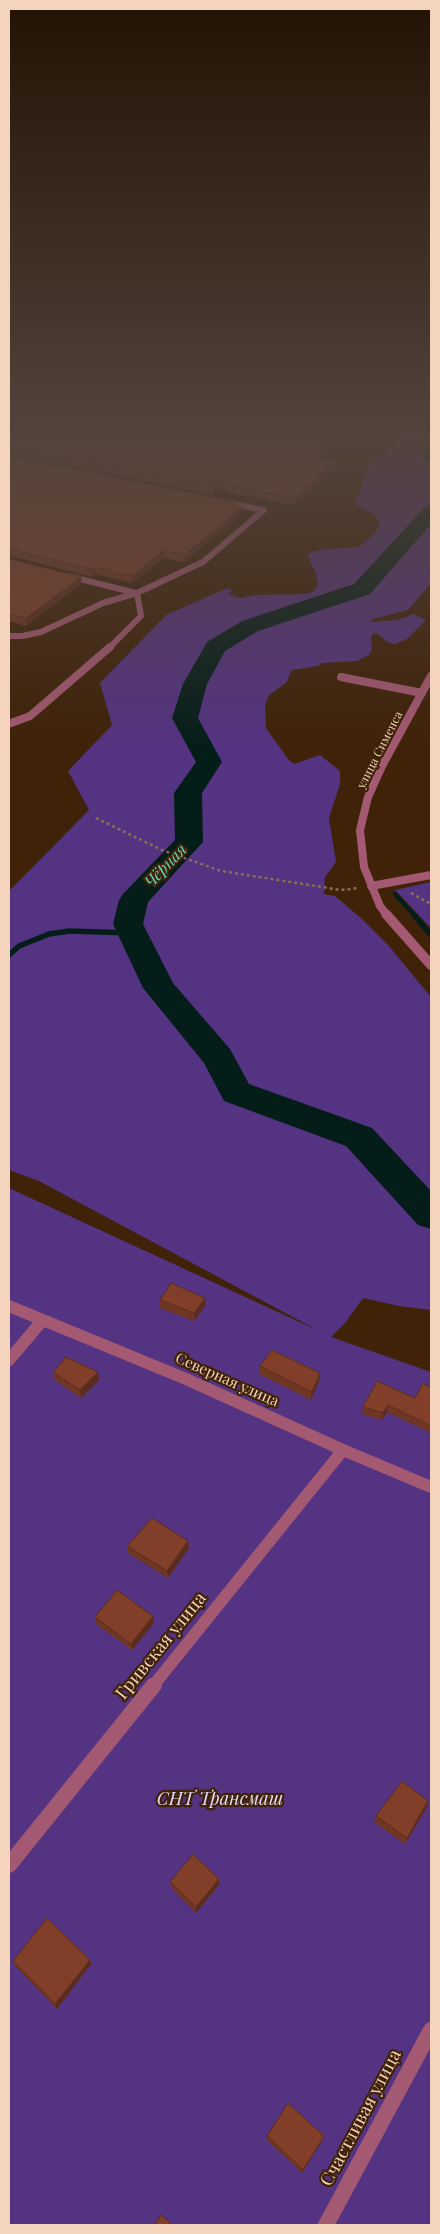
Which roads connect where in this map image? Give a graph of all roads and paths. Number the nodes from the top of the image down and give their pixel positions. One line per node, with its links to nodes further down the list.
1 (226, 542): 3 (street)
2 (64, 575): 3 (street)
3 (137, 593): 4 (street); 8 (street)
4 (9, 636)
5 (431, 676): 7 (street, улица Сименса)
6 (341, 677): 7 (street)
7 (422, 693): 11 (street, улица Сименса)
8 (10, 725)
9 (96, 818): 12 (path)
10 (431, 875): 11 (street)
11 (371, 886): 13 (street, улица Сименса)
12 (352, 889)
13 (431, 965)
14 (9, 1306): 15 (street, Северная улица)
15 (42, 1321): 16 (street); 17 (street, Северная улица)
16 (9, 1360)
17 (343, 1450): 18 (street, Северная улица); 19 (street, Гривская улица)
18 (431, 1487)
19 (9, 1865)
20 (431, 2030): 21 (street, Счастливая улица)
21 (326, 2225)

